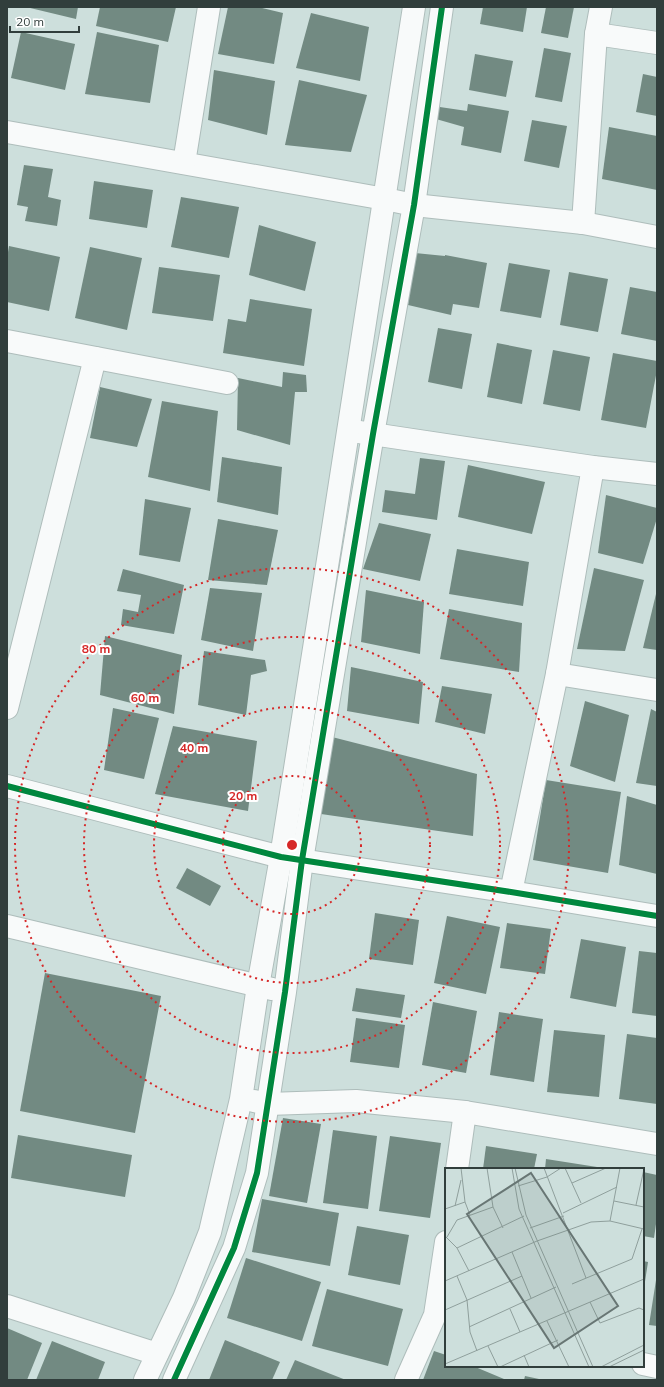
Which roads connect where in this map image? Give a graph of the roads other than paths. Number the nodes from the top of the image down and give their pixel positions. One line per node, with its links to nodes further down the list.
1 (209, 7): 8 (street)
2 (414, 7): 9 (street)
3 (442, 7): 10 (street)
4 (601, 7): 5 (street)
5 (596, 34): 6 (street); 11 (street)
6 (657, 43)
7 (7, 132): 8 (street)
8 (184, 163): 9 (street)
9 (385, 199): 10 (street); 16 (street)
10 (414, 205): 11 (street); 17 (street)
11 (583, 223): 12 (street)
12 (657, 237)
13 (7, 342): 14 (street)
14 (95, 358): 15 (street); 22 (street)
15 (227, 384)
16 (349, 430): 17 (street); 24 (street)
17 (373, 434): 18 (street); 25 (street)
18 (593, 467): 19 (street); 20 (street)
19 (657, 474)
20 (557, 674): 21 (street); 26 (street)
21 (657, 690)
22 (7, 708)
23 (7, 786): 24 (street)
24 (281, 857): 25 (street); 29 (street)
25 (302, 860): 26 (street); 30 (street)
26 (511, 892): 27 (street)
27 (657, 916)
28 (7, 926): 29 (street)
29 (258, 986): 30 (street); 31 (street)
30 (285, 992): 32 (street)
31 (241, 1099): 32 (street); 39 (street)
32 (268, 1104): 33 (street); 44 (street)
33 (465, 1112): 34 (street); 35 (street)
34 (657, 1144)
35 (457, 1168)
36 (445, 1257): 38 (street)
37 (7, 1306): 39 (street)
38 (441, 1316): 45 (street)
39 (158, 1354): 43 (street)
40 (644, 1364): 42 (street)
41 (640, 1367): 46 (street)
42 (657, 1367)
43 (145, 1380)
44 (174, 1380)
45 (406, 1380)
46 (638, 1380)

